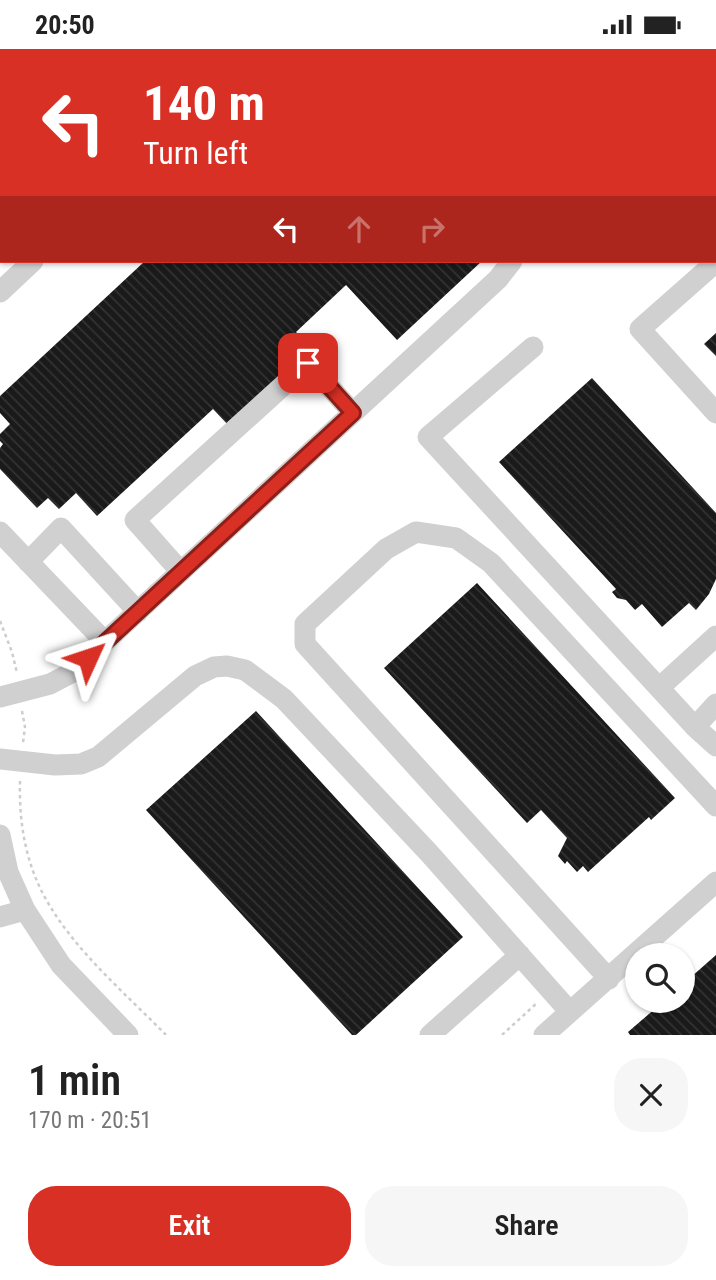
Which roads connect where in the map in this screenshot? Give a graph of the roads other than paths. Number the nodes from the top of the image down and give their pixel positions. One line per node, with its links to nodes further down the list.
1 (31, 263): 4 (street)
2 (510, 263): 6 (street)
3 (714, 263): 7 (street)
4 (0, 292)
5 (533, 347): 14 (street)
6 (353, 413): 10 (street); 10 (street)
7 (716, 413)
8 (0, 532): 9 (street)
9 (28, 562): 11 (street); 13 (street)
10 (181, 572): 11 (street)
11 (138, 612): 13 (street)
12 (716, 636): 14 (street)
13 (105, 642): 15 (street)
14 (660, 688): 17 (street)
15 (10, 694)
16 (716, 704): 17 (street)
17 (695, 727): 18 (street)
18 (716, 746)
19 (10, 761): 25 (street)
20 (716, 806): 26 (street)
21 (0, 835): 23 (street)
22 (716, 882): 26 (street)
23 (25, 910): 24 (street); 28 (street)
24 (0, 917)
25 (520, 955): 27 (street); 29 (street)
26 (609, 979): 27 (street)
27 (570, 1012): 30 (street)
28 (128, 1035)
29 (430, 1035)
30 (544, 1035)

